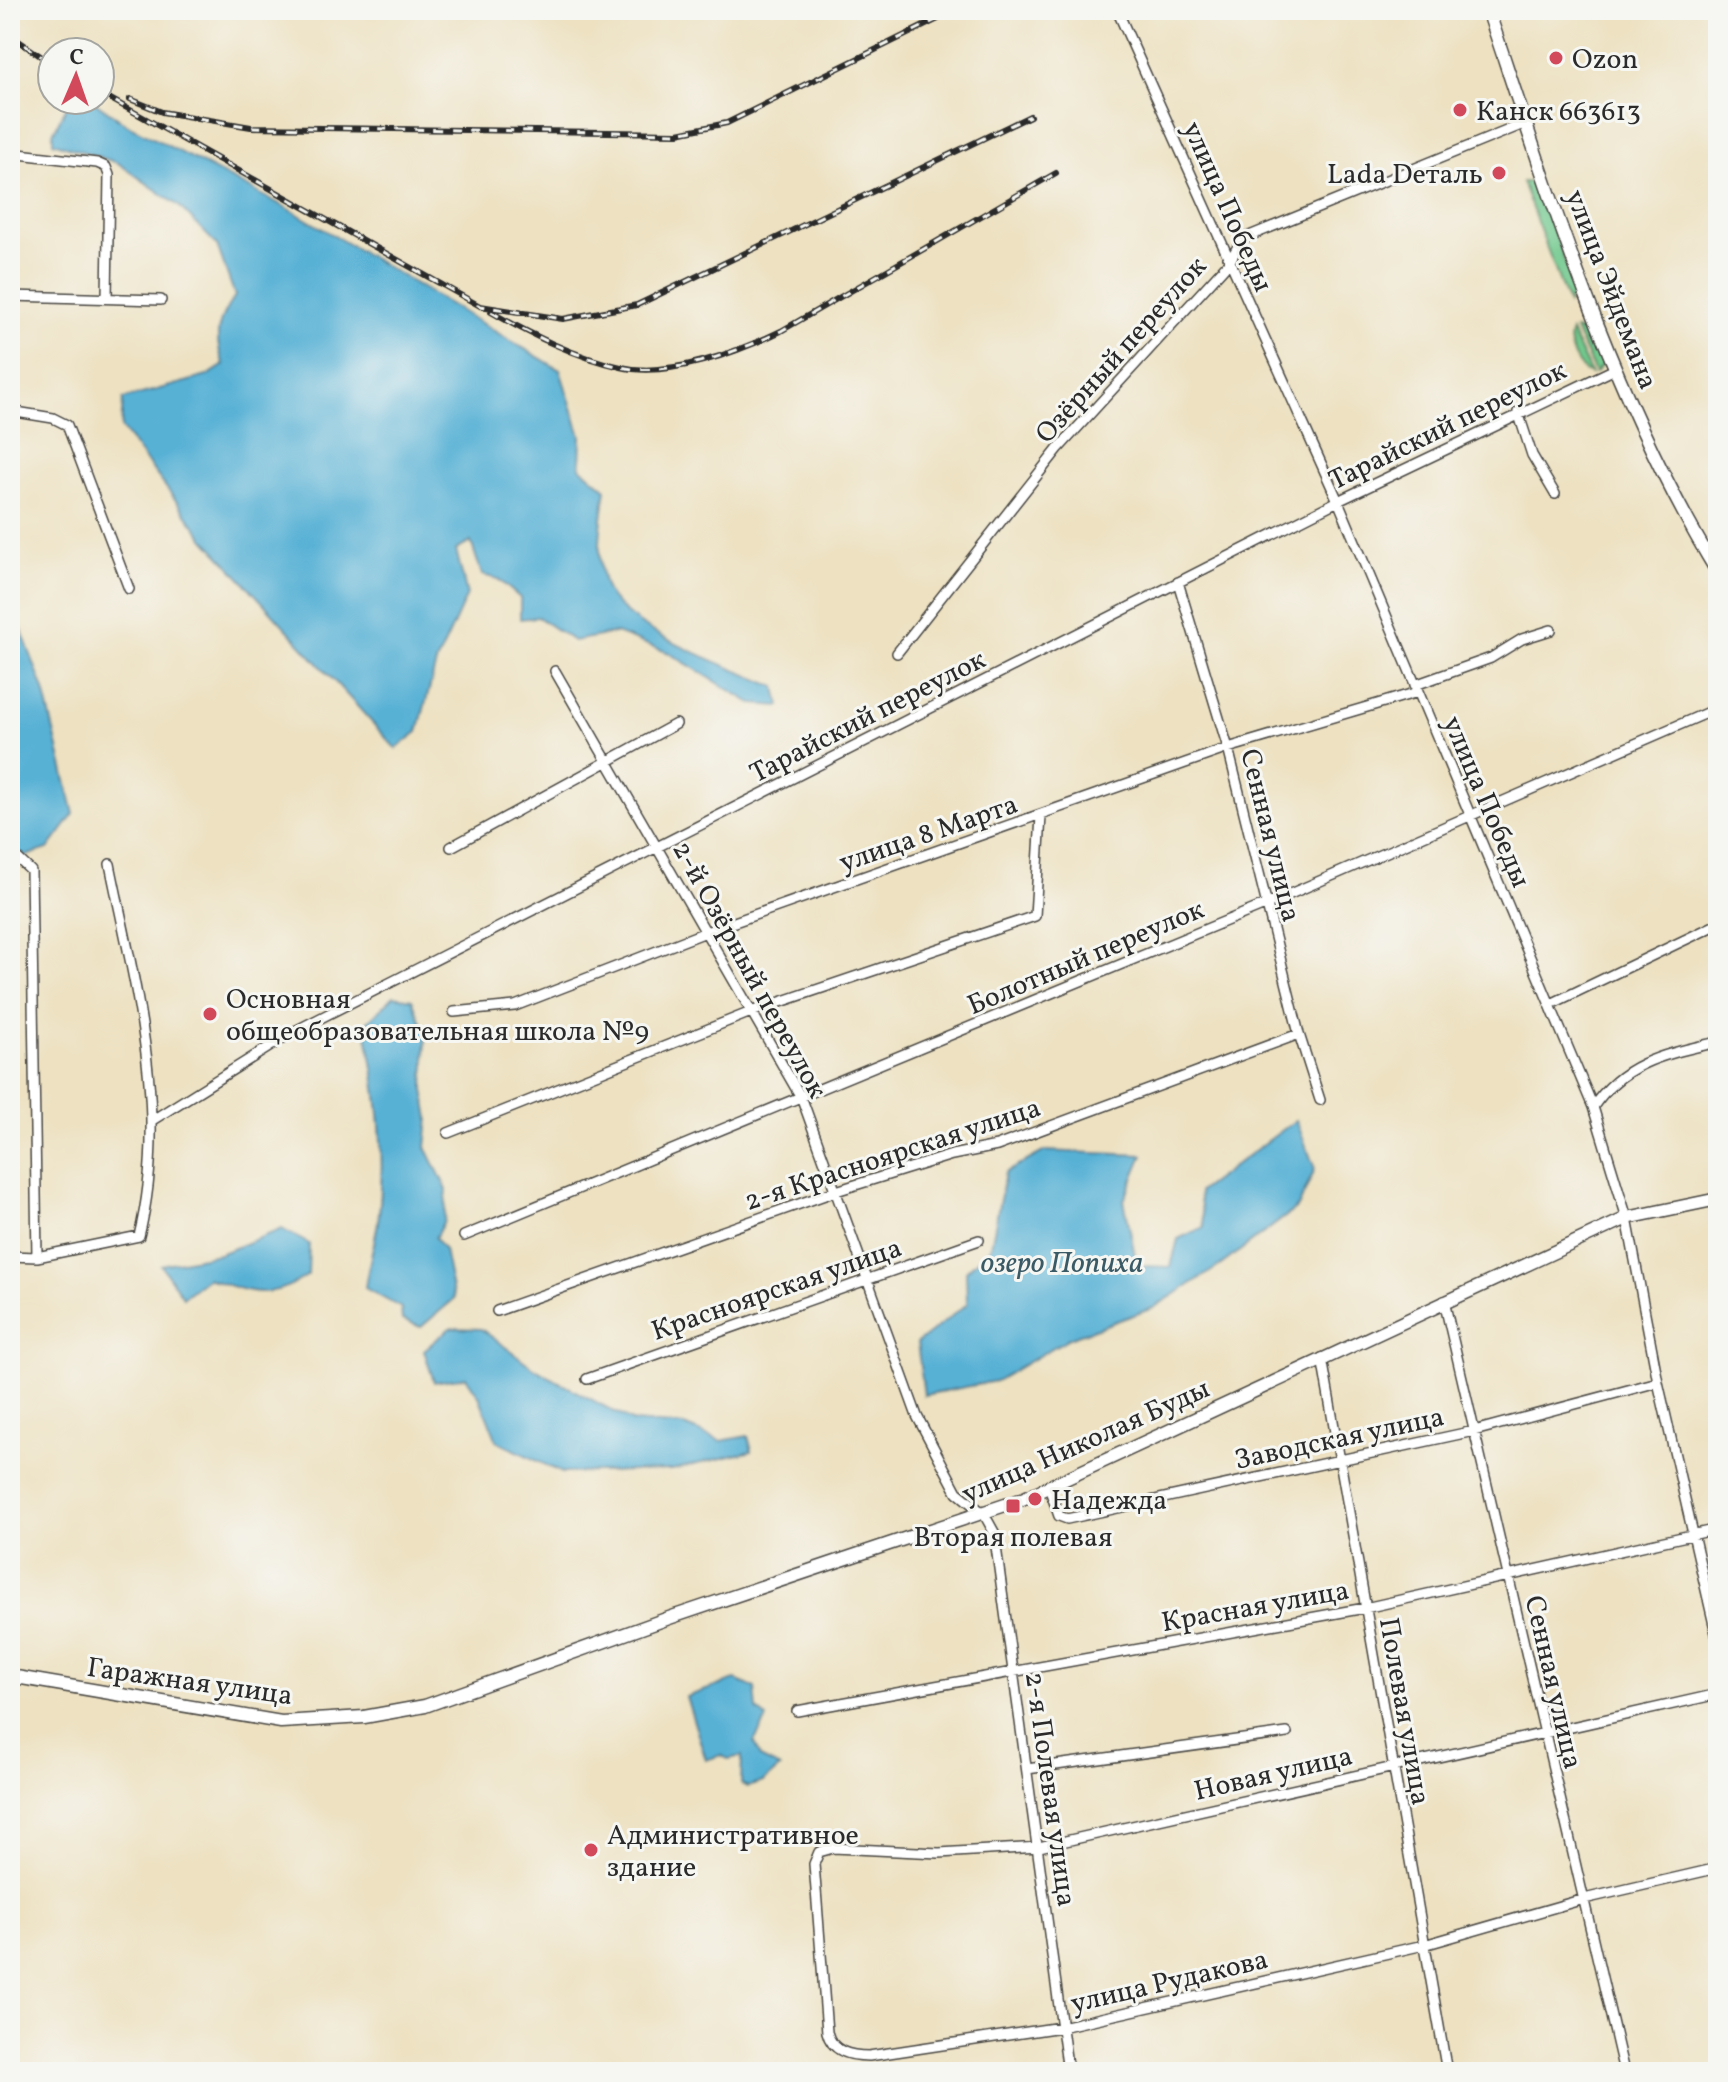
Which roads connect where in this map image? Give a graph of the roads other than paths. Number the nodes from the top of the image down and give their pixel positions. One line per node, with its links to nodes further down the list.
1 (1117, 10): 5 (street, улица Победы)
2 (1488, 10): 3 (street, улица Эйдемана)
3 (1526, 123): 5 (street, Озёрный переулок); 9 (street, улица Эйдемана)
4 (10, 153): 7 (street)
5 (1230, 261): 13 (street, улица Победы); 18 (street, Озёрный переулок)
6 (10, 296): 7 (street)
7 (107, 298): 8 (street)
8 (161, 300)
9 (1615, 369): 11 (street, Тарайский переулок); 14 (street, улица Эйдемана)
10 (10, 411): 16 (street)
11 (1518, 412): 12 (street); 13 (street, Тарайский переулок)
12 (1555, 494)
13 (1338, 501): 15 (street, Тарайский переулок); 20 (street, улица Победы)
14 (1718, 573)
15 (1178, 582): 23 (street, Сенная улица); 27 (street, Тарайский переулок)
16 (129, 589)
17 (1551, 630): 20 (street, улица 8 Марта)
18 (897, 653)
19 (555, 671): 24 (street, 2-й Озёрный переулок)
20 (1416, 688): 23 (street, улица 8 Марта); 26 (street, улица Победы)
21 (1718, 708): 26 (street, Болотный переулок)
22 (676, 724): 24 (street)
23 (1228, 748): 25 (street, улица 8 Марта); 31 (street, Сенная улица)
24 (608, 762): 27 (street, 2-й Озёрный переулок); 28 (street)
25 (1041, 816): 33 (street, улица 8 Марта); 36 (street)
26 (1471, 818): 31 (street, Болотный переулок); 34 (street, улица Победы)
27 (658, 846): 33 (street, 2-й Озёрный переулок); 42 (street, Тарайский переулок)
28 (451, 847)
29 (10, 851): 50 (street)
30 (110, 864): 42 (street)
31 (1267, 904): 37 (street, Сенная улица); 39 (street, Болотный переулок)
32 (1718, 924): 34 (street)
33 (706, 932): 35 (street, улица 8 Марта); 36 (street, 2-й Озёрный переулок)
34 (1551, 1004): 41 (street, улица Победы)
35 (454, 1012)
36 (751, 1012): 39 (street, 2-й Озёрный переулок); 43 (street)
37 (1299, 1034): 40 (street, Сенная улица); 44 (street, 2-я Красноярская улица)
38 (1718, 1042): 41 (street)
39 (802, 1099): 44 (street, 2-й Озёрный переулок); 47 (street, Болотный переулок)
40 (1320, 1100)
41 (1593, 1107): 46 (street, улица Победы)
42 (151, 1121): 50 (street)
43 (448, 1133)
44 (836, 1191): 51 (street, 2-й Озёрный переулок); 53 (street, 2-я Красноярская улица)
45 (1718, 1199): 46 (street, улица Николая Буды)
46 (1627, 1218): 52 (street, улица Николая Буды); 56 (street, улица Победы)
47 (464, 1236)
48 (979, 1240): 51 (street, Красноярская улица)
49 (10, 1256): 50 (street)
50 (37, 1257)
51 (865, 1280): 55 (street, Красноярская улица); 60 (street, 2-й Озёрный переулок)
52 (1444, 1301): 54 (street, улица Николая Буды); 57 (street, Сенная улица)
53 (497, 1311)
54 (1322, 1358): 58 (street, Полевая улица); 59 (street, улица Николая Буды)
55 (587, 1379)
56 (1658, 1382): 57 (street, Заводская улица); 62 (street, улица Победы)
57 (1474, 1431): 58 (street, Заводская улица); 63 (street, Сенная улица)
58 (1342, 1458): 59 (street, Заводская улица); 64 (street, Полевая улица)
59 (1049, 1487): 60 (street, улица Николая Буды)
60 (984, 1514): 66 (street, 2-я Полевая улица); 70 (street, улица Николая Буды)
61 (1718, 1529): 62 (street, Красная улица)
62 (1693, 1535): 63 (street, Красная улица); 65 (street, улица Победы)
63 (1508, 1577): 64 (street, Красная улица); 72 (street, Сенная улица)
64 (1365, 1608): 66 (street, Красная улица); 73 (street, Полевая улица)
65 (1718, 1642)
66 (1013, 1670): 69 (street, Красная улица); 74 (street, 2-я Полевая улица)
67 (10, 1676): 70 (street, Гаражная улица)
68 (1718, 1694): 72 (street, Новая улица)
69 (797, 1711)
70 (364, 1717)
71 (1287, 1733): 74 (street)
72 (1545, 1734): 73 (street, Новая улица); 78 (street, Сенная улица)
73 (1393, 1768): 75 (street, Новая улица); 79 (street, Полевая улица)
74 (1027, 1769): 75 (street, 2-я Полевая улица)
75 (1039, 1847): 76 (street, Новая улица); 80 (street, 2-я Полевая улица)
76 (833, 1848): 80 (street, улица Рудакова)
77 (1718, 1868): 78 (street, улица Рудакова)
78 (1584, 1899): 79 (street, улица Рудакова); 83 (street, Сенная улица)
79 (1424, 1945): 80 (street, улица Рудакова); 82 (street, Полевая улица)
80 (1061, 2027): 81 (street, 2-я Полевая улица)
81 (1068, 2072)
82 (1447, 2072)
83 (1624, 2072)

